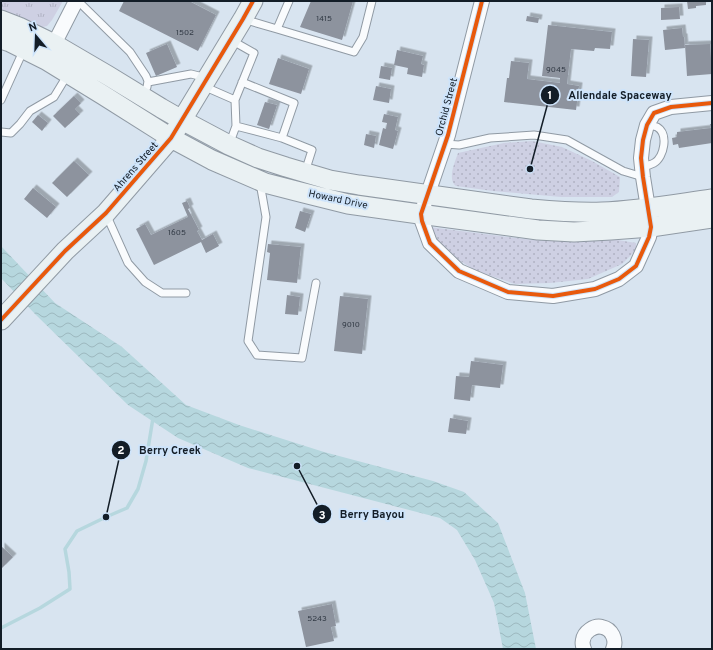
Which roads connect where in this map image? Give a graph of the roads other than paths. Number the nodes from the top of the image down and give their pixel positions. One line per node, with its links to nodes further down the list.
1 (77, 1): 12 (street); 16 (lane)
2 (253, 1): 6 (main road, Ahrens Street)
3 (289, 1): 8 (lane)
4 (372, 1): 8 (lane)
5 (482, 1): 26 (street, Orchid Street)
6 (243, 19): 8 (lane); 10 (main road, Ahrens Street)
7 (1, 20): 12 (main road, Howard Drive)
8 (277, 28)
9 (1, 39): 11 (main road, Howard Drive)
10 (231, 40): 14 (main road, Ahrens Street); 15 (lane)
11 (24, 49): 12 (main road, Howard Drive); 17 (lane)
12 (50, 52): 13 (main road, Howard Drive); 16 (main road, Howard Drive)
13 (69, 74): 23 (lane); 24 (main road, Howard Drive)
14 (205, 82): 16 (lane); 18 (lane); 20 (main road, Ahrens Street)
15 (242, 82): 18 (lane); 25 (lane)
16 (145, 89): 20 (main road, Howard Drive)
17 (1, 100)
18 (235, 100): 22 (lane)
19 (712, 103): 21 (street)
20 (182, 120): 24 (main road, Ahrens Street); 27 (main road, Howard Drive)
21 (647, 125): 28 (street); 28 (lane)
22 (236, 126): 25 (lane); 27 (lane)
23 (1, 132)
24 (171, 138): 30 (main road, Howard Drive); 34 (main road, Ahrens Street)
25 (282, 138): 29 (lane)
26 (446, 144): 28 (lane); 31 (street, Orchid Street)
27 (229, 145): 29 (main road, Howard Drive)
28 (642, 172): 33 (street)
29 (304, 173): 31 (main road, Howard Drive)
30 (260, 181): 35 (main road, Howard Drive); 38 (lane)
31 (428, 194): 33 (main road, Howard Drive); 35 (street, Orchid Street)
32 (712, 199): 33 (main road, Howard Drive)
33 (648, 208): 37 (street)
34 (106, 213): 39 (lane); 40 (main road, Ahrens Street)
35 (421, 214): 37 (main road, Howard Drive); 37 (street)
36 (712, 218): 37 (main road, Howard Drive)
37 (651, 227)
38 (316, 284)
39 (186, 293)
40 (1, 320)
41 (584, 649): 42 (street)
42 (613, 649)

